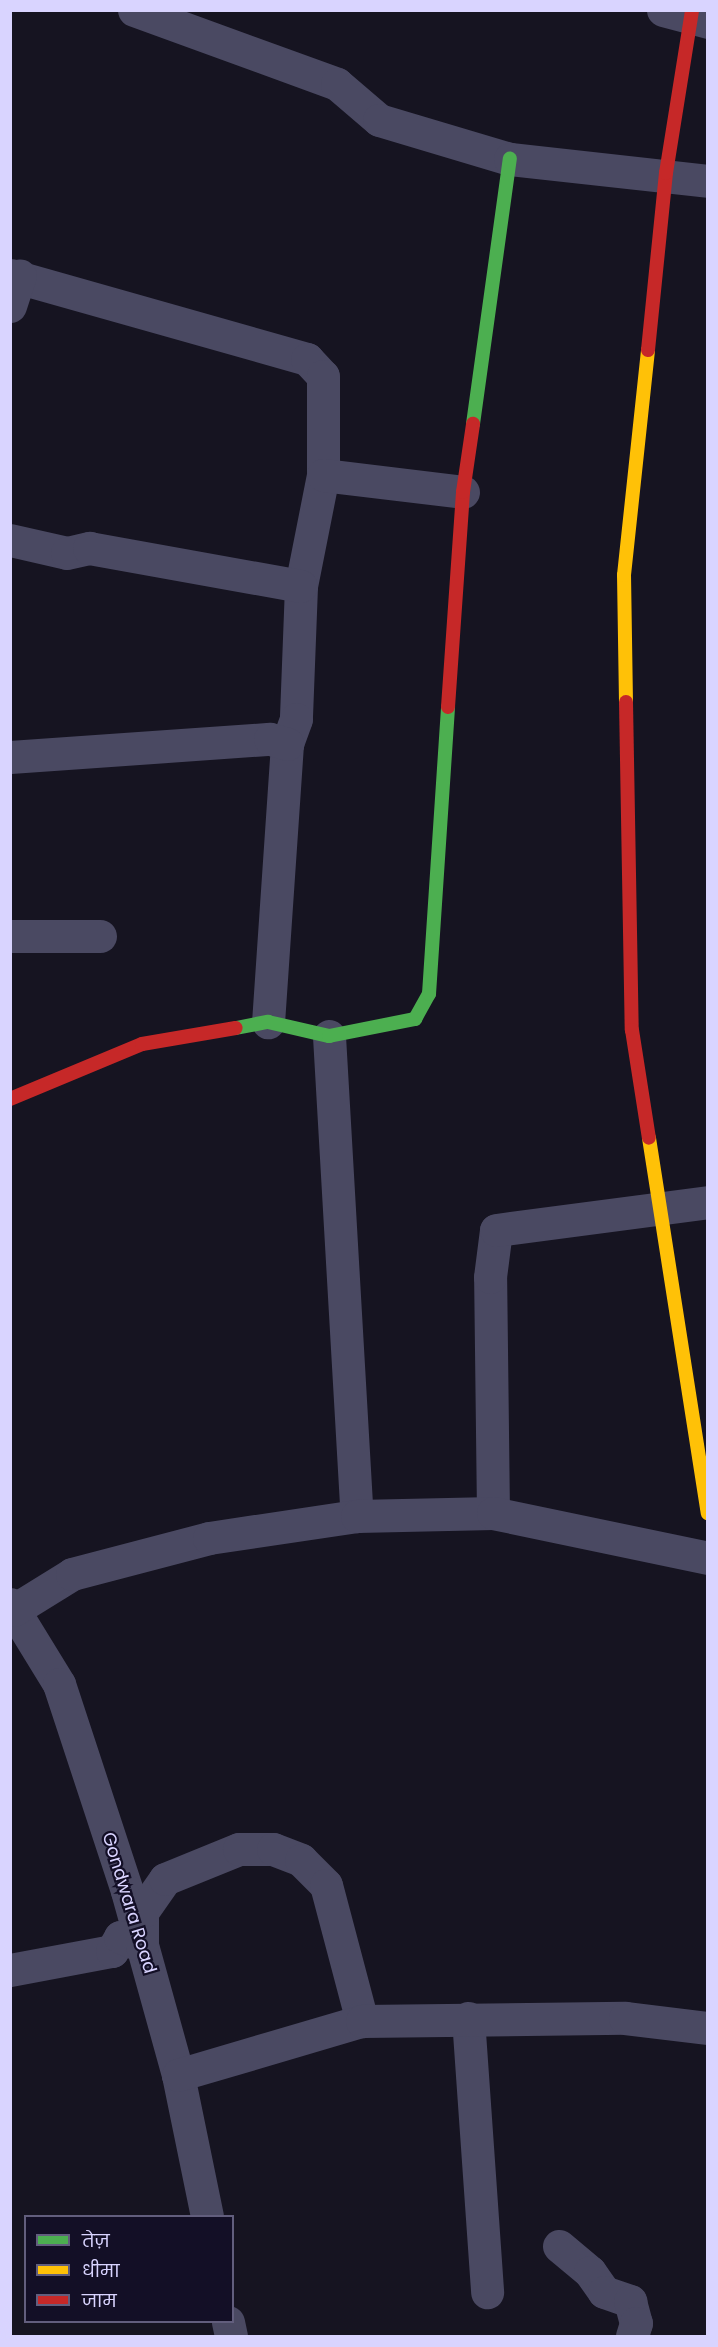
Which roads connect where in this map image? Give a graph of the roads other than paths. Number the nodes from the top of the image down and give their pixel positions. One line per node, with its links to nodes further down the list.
1 (134, 10): 3 (street)
2 (689, 15): 4 (street)
3 (510, 159): 4 (street); 8 (street)
4 (666, 173): 5 (street); 19 (street)
5 (708, 181)
6 (14, 286): 7 (street)
7 (323, 476): 8 (street); 10 (street)
8 (463, 492): 16 (street)
9 (10, 540): 10 (street)
10 (301, 586): 11 (street)
11 (287, 744): 12 (street); 15 (street)
12 (10, 757)
13 (10, 936): 14 (street)
14 (100, 936)
15 (267, 1022): 16 (street); 17 (street)
16 (329, 1036): 22 (street)
17 (10, 1099)
18 (708, 1202): 19 (street)
19 (657, 1208): 20 (street); 21 (street)
20 (493, 1513): 22 (street); 24 (street)
21 (708, 1513)
22 (357, 1516): 25 (street)
23 (708, 1518): 24 (street)
24 (705, 1558)
25 (12, 1607): 26 (street, Gondwara Road)
26 (142, 1946): 27 (street); 29 (street); 31 (street, Gondwara Road)
27 (10, 1970)
28 (468, 2018): 29 (street); 30 (street); 34 (street)
29 (362, 2020): 31 (street)
30 (708, 2028)
31 (178, 2075): 32 (street, Gondwara Road)
32 (207, 2215)
33 (559, 2246): 35 (street)
34 (487, 2292)
35 (632, 2337)

